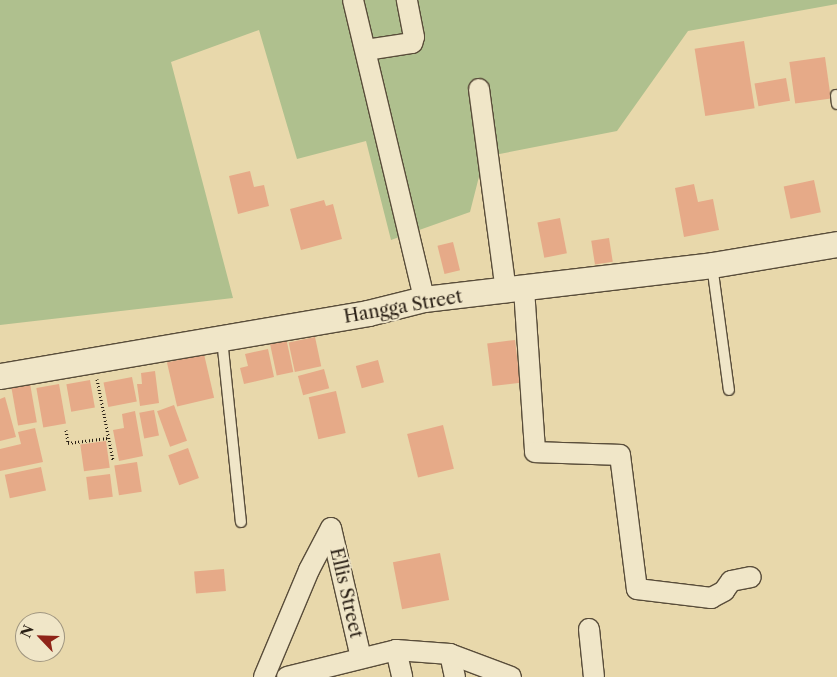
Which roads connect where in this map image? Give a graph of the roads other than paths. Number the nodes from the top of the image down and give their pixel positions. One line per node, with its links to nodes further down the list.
1 (353, 0): 3 (street)
2 (408, 0): 3 (street)
3 (366, 50): 8 (street)
4 (479, 89): 7 (street)
5 (837, 244): 6 (street, Hangga Street)
6 (712, 265): 7 (street, Hangga Street); 11 (lane)
7 (515, 290): 8 (street, Hangga Street); 13 (street)
8 (424, 299): 9 (street, Hangga Street)
9 (222, 338): 10 (street, Hangga Street); 12 (lane)
10 (0, 376)
11 (728, 390)
12 (241, 522)
13 (751, 577)
14 (589, 629): 24 (street)
15 (396, 650): 16 (street); 17 (street); 21 (street)
16 (450, 654): 22 (street); 23 (street)
17 (361, 658): 18 (street); 19 (street, Ellis Street)
18 (308, 674): 20 (street)
19 (264, 677)
20 (287, 677)
21 (402, 677)
22 (455, 677)
23 (512, 677)
24 (594, 677)

